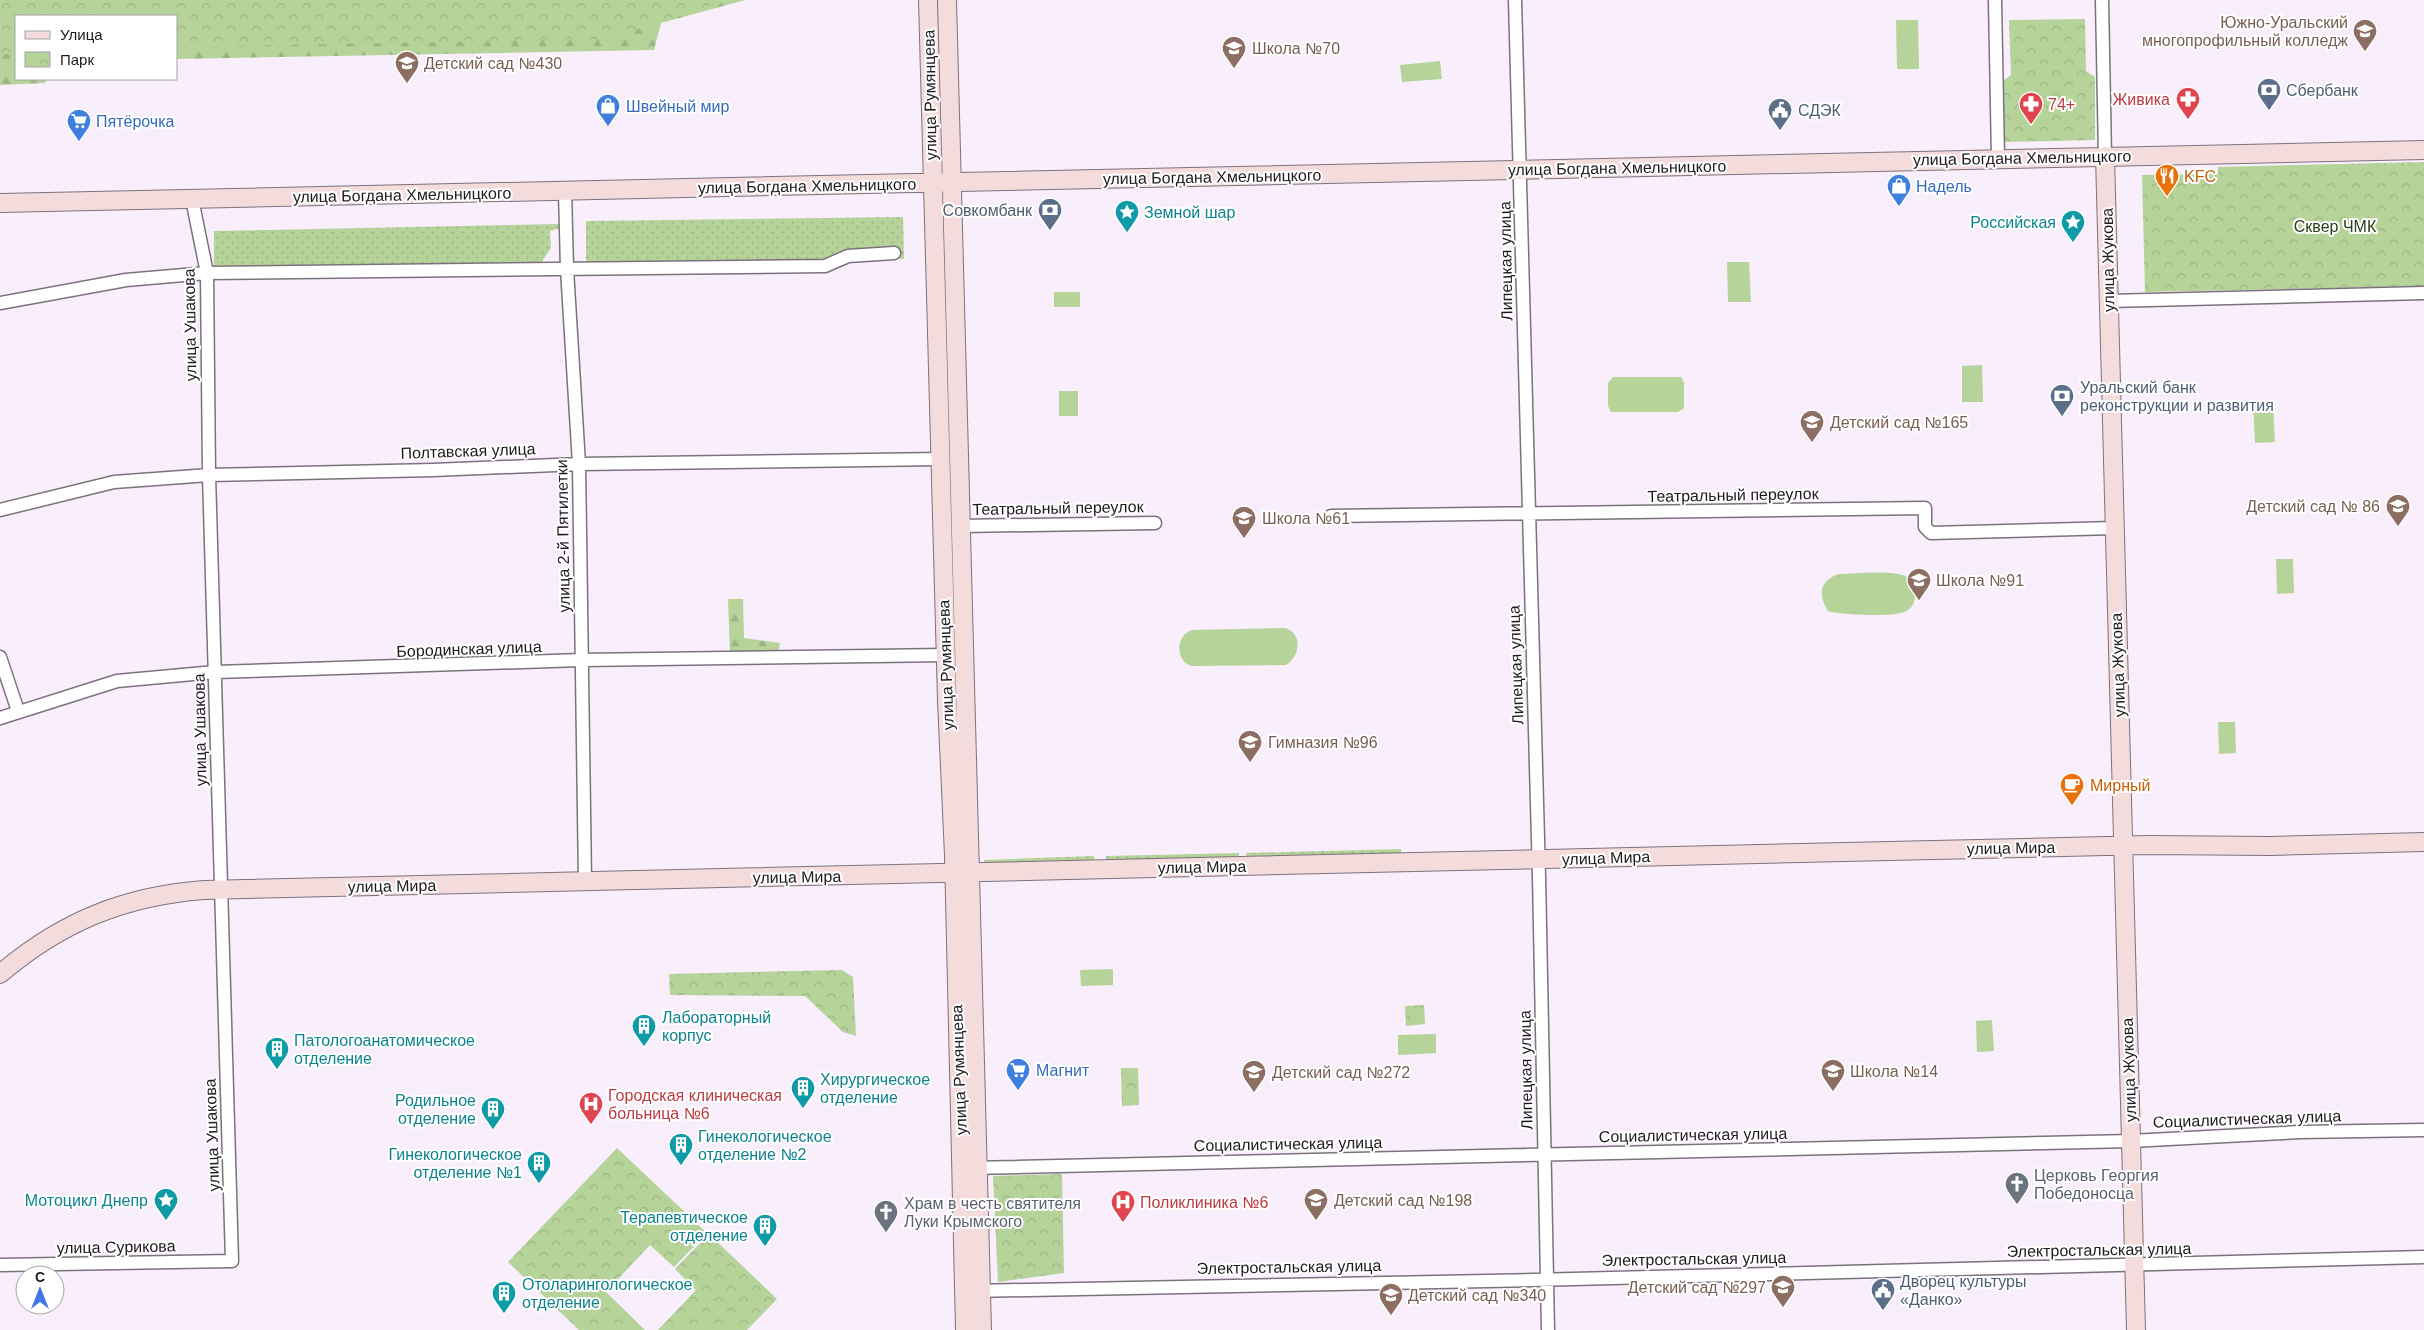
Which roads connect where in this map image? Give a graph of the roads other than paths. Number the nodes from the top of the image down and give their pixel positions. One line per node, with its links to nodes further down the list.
1 (928, 0): 11 (main road, улица Румянцева)
2 (947, 0): 10 (main road, улица Румянцева)
3 (1515, 0): 9 (street, Липецкая улица)
4 (1995, 0): 8 (street)
5 (2102, 0): 7 (street, улица Жукова)
6 (2424, 150): 7 (main road, улица Богдана Хмельницкого)
7 (2105, 156): 8 (main road, улица Богдана Хмельницкого); 19 (main road, улица Жукова)
8 (1998, 159): 9 (main road, улица Богдана Хмельницкого)
9 (1520, 170): 10 (main road, улица Богдана Хмельницкого); 25 (street, Липецкая улица)
10 (952, 183): 11 (main road, улица Богдана Хмельницкого); 28 (main road, улица Румянцева)
11 (933, 184): 12 (main road, улица Богдана Хмельницкого); 21 (main road, улица Румянцева)
12 (565, 191): 13 (main road, улица Богдана Хмельницкого); 16 (street, улица 2-й Пятилетки)
13 (192, 199): 14 (main road, улица Богдана Хмельницкого); 17 (street, улица Ушакова)
14 (0, 203)
15 (894, 253): 16 (street)
16 (567, 269): 17 (street); 22 (street, улица 2-й Пятилетки)
17 (207, 273): 20 (street); 23 (street, улица Ушакова)
18 (2424, 293): 19 (street)
19 (2109, 301): 29 (main road, улица Жукова)
20 (0, 303)
21 (940, 459): 22 (street, Полтавская улица); 30 (main road, улица Румянцева)
22 (579, 464): 23 (street, Полтавская улица); 32 (street, улица 2-й Пятилетки)
23 (209, 474): 24 (street, Полтавская улица); 33 (street, улица Ушакова)
24 (0, 510)
25 (1528, 515): 26 (street, Театральный переулок); 29 (street, Театральный переулок); 38 (street, Липецкая улица)
26 (1331, 516)
27 (1155, 522): 28 (street, Театральный переулок)
28 (961, 526): 39 (main road, улица Румянцева)
29 (2114, 528): 37 (main road, улица Жукова)
30 (946, 655): 32 (street, Бородинская улица); 39 (main road, улица Румянцева)
31 (0, 657): 34 (street)
32 (581, 660): 33 (street, Бородинская улица); 40 (street, улица 2-й Пятилетки)
33 (215, 672): 34 (street, Бородинская улица); 41 (street, улица Ушакова)
34 (18, 711): 35 (street, Бородинская улица)
35 (0, 718)
36 (2424, 842): 37 (main road, улица Мира)
37 (2124, 845): 38 (main road, улица Мира); 44 (main road, улица Жукова)
38 (1538, 859): 39 (main road, улица Мира); 45 (street, Липецкая улица)
39 (963, 872): 40 (main road, улица Мира); 46 (main road, улица Румянцева)
40 (585, 881): 41 (main road, улица Мира)
41 (220, 890): 42 (main road, улица Мира); 48 (street, улица Ушакова)
42 (0, 974)
43 (2424, 1130): 44 (street, Социалистическая улица)
44 (2131, 1140): 45 (street, Социалистическая улица); 50 (main road, улица Жукова)
45 (1544, 1154): 46 (street, Социалистическая улица); 51 (street, Липецкая улица)
46 (970, 1168): 52 (main road, улица Румянцева)
47 (2424, 1257): 50 (street, Электростальская улица)
48 (232, 1261): 49 (street, улица Сурикова)
49 (0, 1265)
50 (2134, 1266): 51 (street, Электростальская улица); 56 (main road, улица Жукова)
51 (1547, 1280): 52 (street, Электростальская улица); 55 (street, Липецкая улица)
52 (973, 1291): 53 (main road, улица Румянцева); 54 (main road, улица Румянцева)
53 (965, 1330)
54 (982, 1330)
55 (1548, 1330)
56 (2136, 1330)

